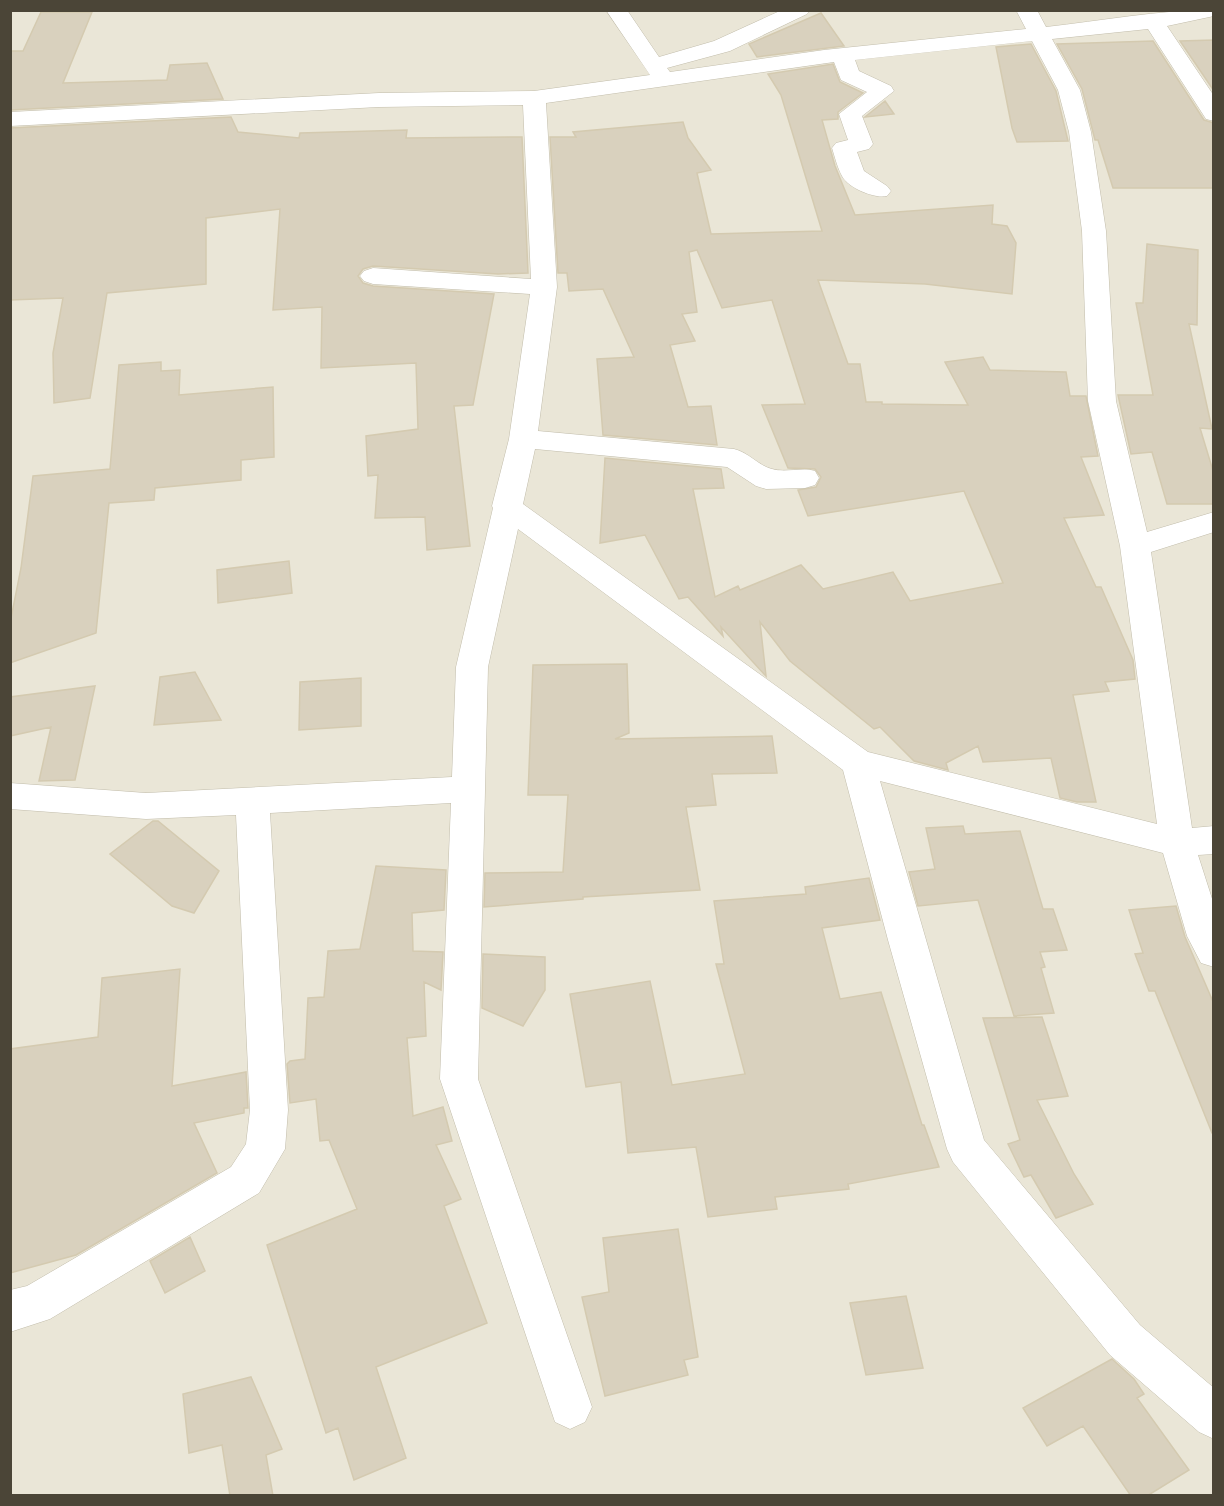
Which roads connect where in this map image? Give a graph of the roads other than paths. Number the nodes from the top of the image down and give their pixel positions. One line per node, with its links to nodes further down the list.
1 (616, 10): 7 (street)
2 (800, 10): 7 (street)
3 (1210, 10): 5 (street)
4 (1033, 22): 5 (street); 6 (street); 18 (street)
5 (1154, 22): 9 (street)
6 (843, 55): 7 (street); 11 (street)
7 (659, 73): 8 (street)
8 (534, 98): 10 (street); 13 (street)
9 (1214, 114)
10 (10, 119)
11 (879, 191)
12 (374, 276): 13 (street)
13 (544, 287): 14 (street)
14 (523, 439): 15 (street); 16 (street)
15 (805, 478)
16 (507, 506): 19 (street); 20 (street)
17 (1214, 522): 18 (street)
18 (1135, 546): 24 (street)
19 (858, 763): 24 (street); 28 (street)
20 (468, 789): 22 (street); 27 (street)
21 (10, 796): 22 (street)
22 (252, 801): 26 (street)
23 (1214, 840): 24 (street)
24 (1177, 843): 25 (street)
25 (1214, 952)
26 (10, 1311)
27 (570, 1407)
28 (1214, 1417)

